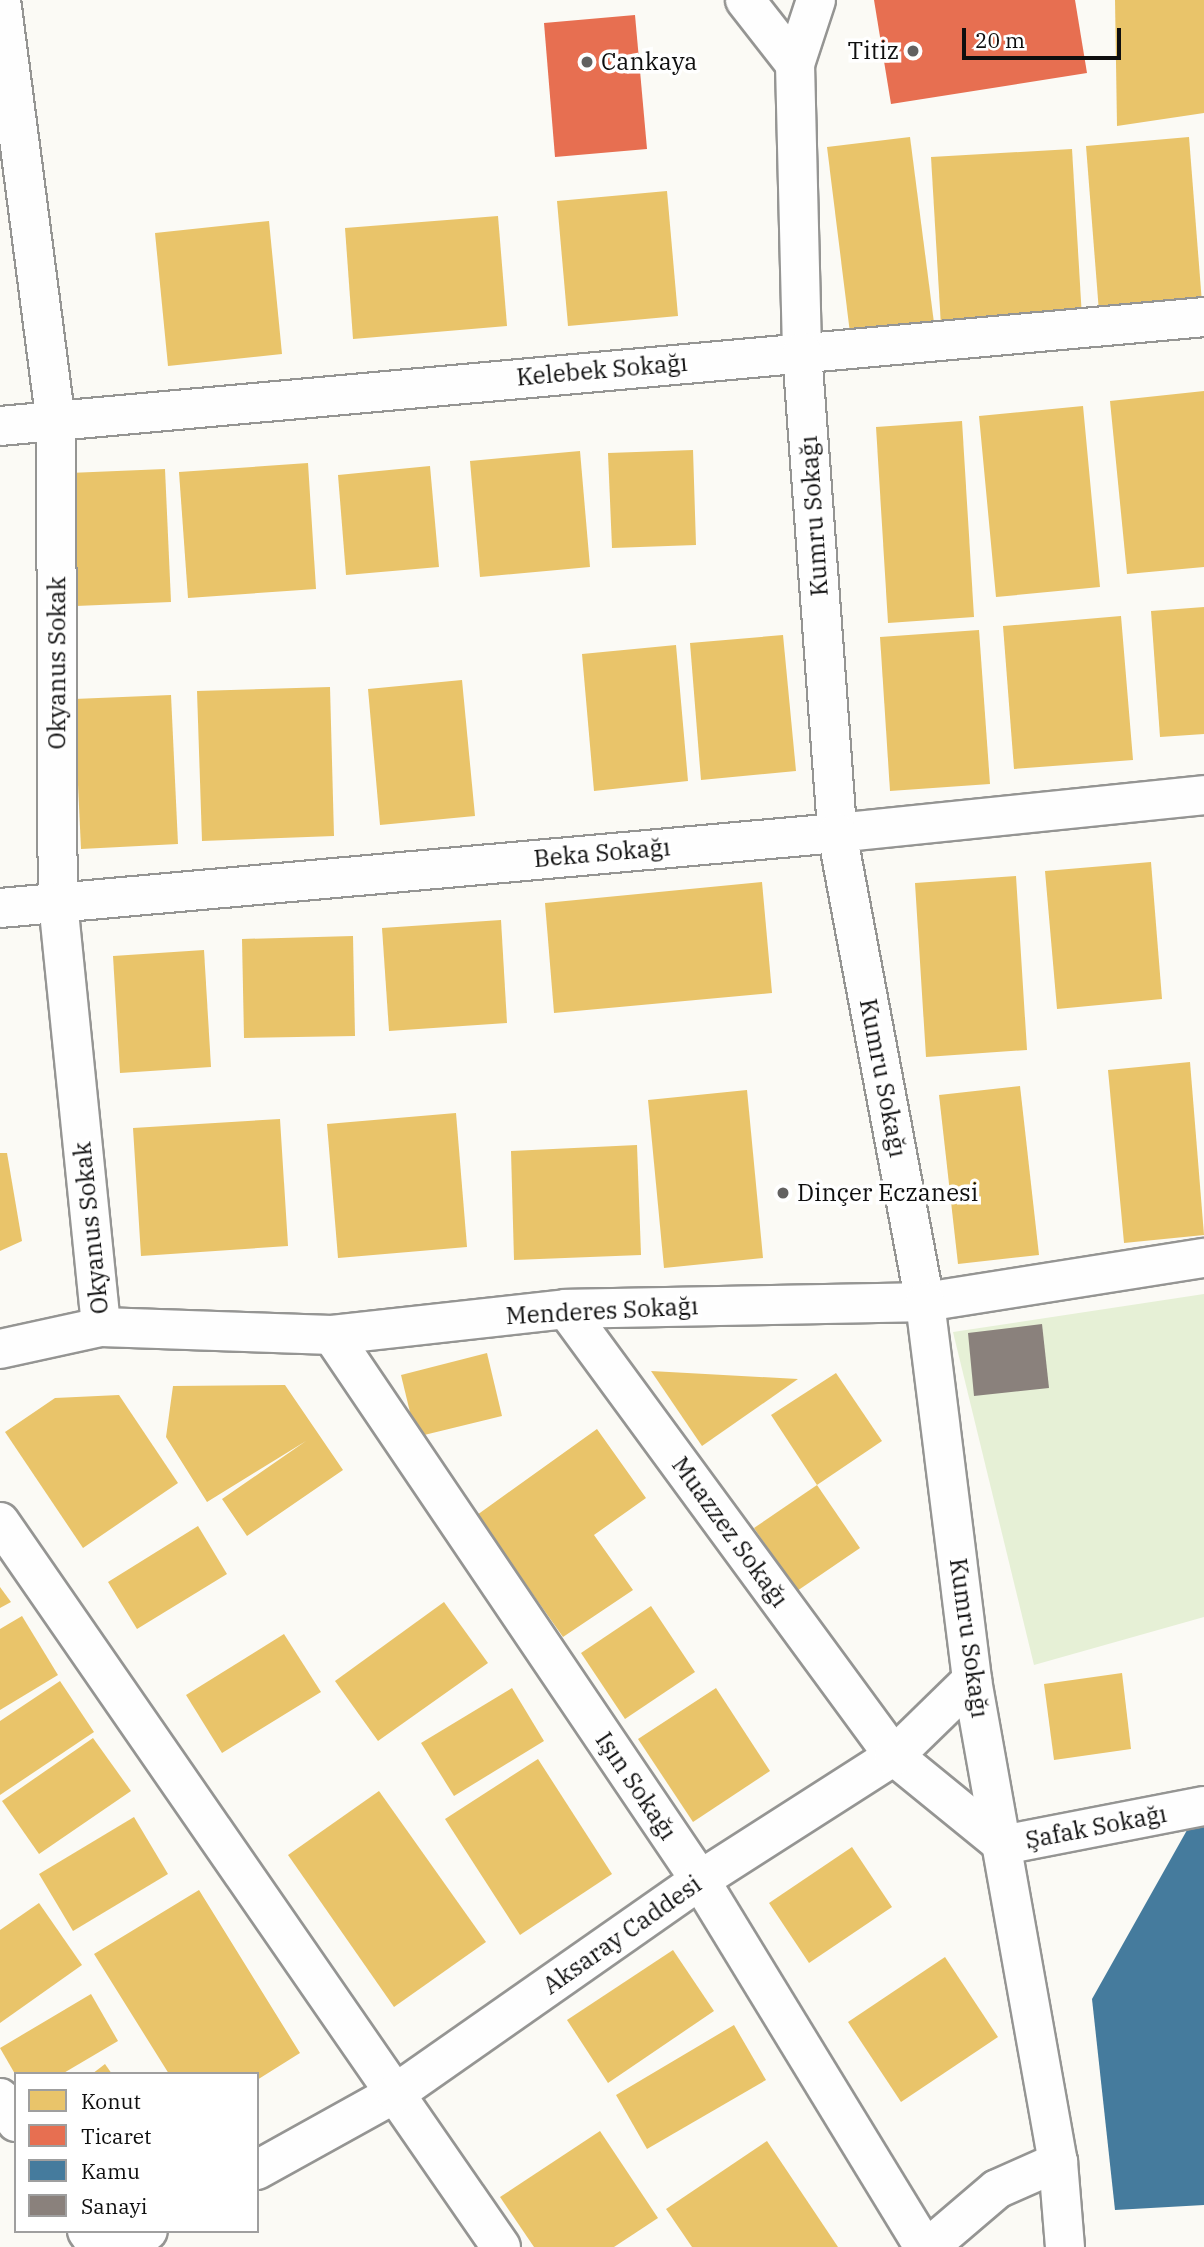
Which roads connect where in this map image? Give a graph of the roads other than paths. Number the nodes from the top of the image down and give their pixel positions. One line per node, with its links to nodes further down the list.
1 (1, 0): 7 (street, Okyanus Sokak)
2 (746, 0): 4 (street)
3 (816, 0): 4 (street, Kumru Sokağı)
4 (795, 64): 6 (street, Kumru Sokağı)
5 (1204, 317): 6 (street, Kelebek Sokağı)
6 (802, 352): 7 (street, Kelebek Sokağı); 10 (street, Kumru Sokağı)
7 (56, 421): 8 (street, Kelebek Sokağı); 11 (street, Okyanus Sokak)
8 (0, 426)
9 (1204, 795): 10 (street, Beka Sokağı)
10 (837, 832): 11 (street, Beka Sokağı); 14 (street, Kumru Sokağı)
11 (58, 902): 12 (street, Beka Sokağı); 16 (street, Okyanus Sokak)
12 (0, 908)
13 (1204, 1258): 14 (street, Menderes Sokağı)
14 (925, 1302): 15 (street, Menderes Sokağı); 20 (street, Kumru Sokağı)
15 (566, 1308): 17 (street, Menderes Sokağı); 21 (street, Muazzez Sokağı)
16 (101, 1327): 17 (street, Menderes Sokağı); 18 (street, Menderes Sokağı)
17 (332, 1335): 24 (street, Işın Sokağı)
18 (0, 1349)
19 (0, 1522): 25 (street)
20 (972, 1680): 21 (street, Aksaray Caddesi); 23 (street, Kumru Sokağı)
21 (894, 1756): 23 (street, Şafak Sokağı); 24 (street, Aksaray Caddesi)
22 (1204, 1806): 23 (street, Şafak Sokağı)
23 (1003, 1845): 28 (street, Kumru Sokağı)
24 (700, 1880): 25 (street, Aksaray Caddesi); 33 (street, Işın Sokağı)
25 (396, 2093): 29 (street, Aksaray Caddesi); 32 (street)
26 (0, 2098): 27 (street)
27 (14, 2119)
28 (1058, 2162): 34 (street); 35 (street, Kumru Sokağı)
29 (259, 2169)
30 (144, 2233): 31 (street)
31 (120, 2247)
32 (501, 2247)
33 (924, 2247)
34 (929, 2247)
35 (1065, 2247)

